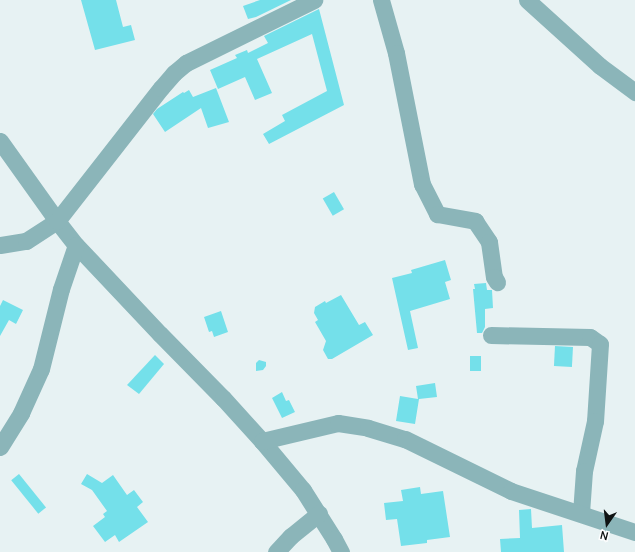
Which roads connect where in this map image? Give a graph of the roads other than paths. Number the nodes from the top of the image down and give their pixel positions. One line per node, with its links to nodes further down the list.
1 (314, 0): 6 (street)
2 (381, 0): 9 (street)
3 (526, 0): 4 (street)
4 (635, 92)
5 (0, 141): 6 (street)
6 (57, 221): 7 (street); 8 (street)
7 (0, 245)
8 (76, 245): 11 (street); 12 (street)
9 (497, 282)
10 (491, 334): 14 (street)
11 (262, 441): 13 (street); 14 (street)
12 (0, 447)
13 (319, 513): 16 (street); 17 (street)
14 (581, 513): 15 (street)
15 (635, 532)
16 (276, 552)
17 (341, 552)

